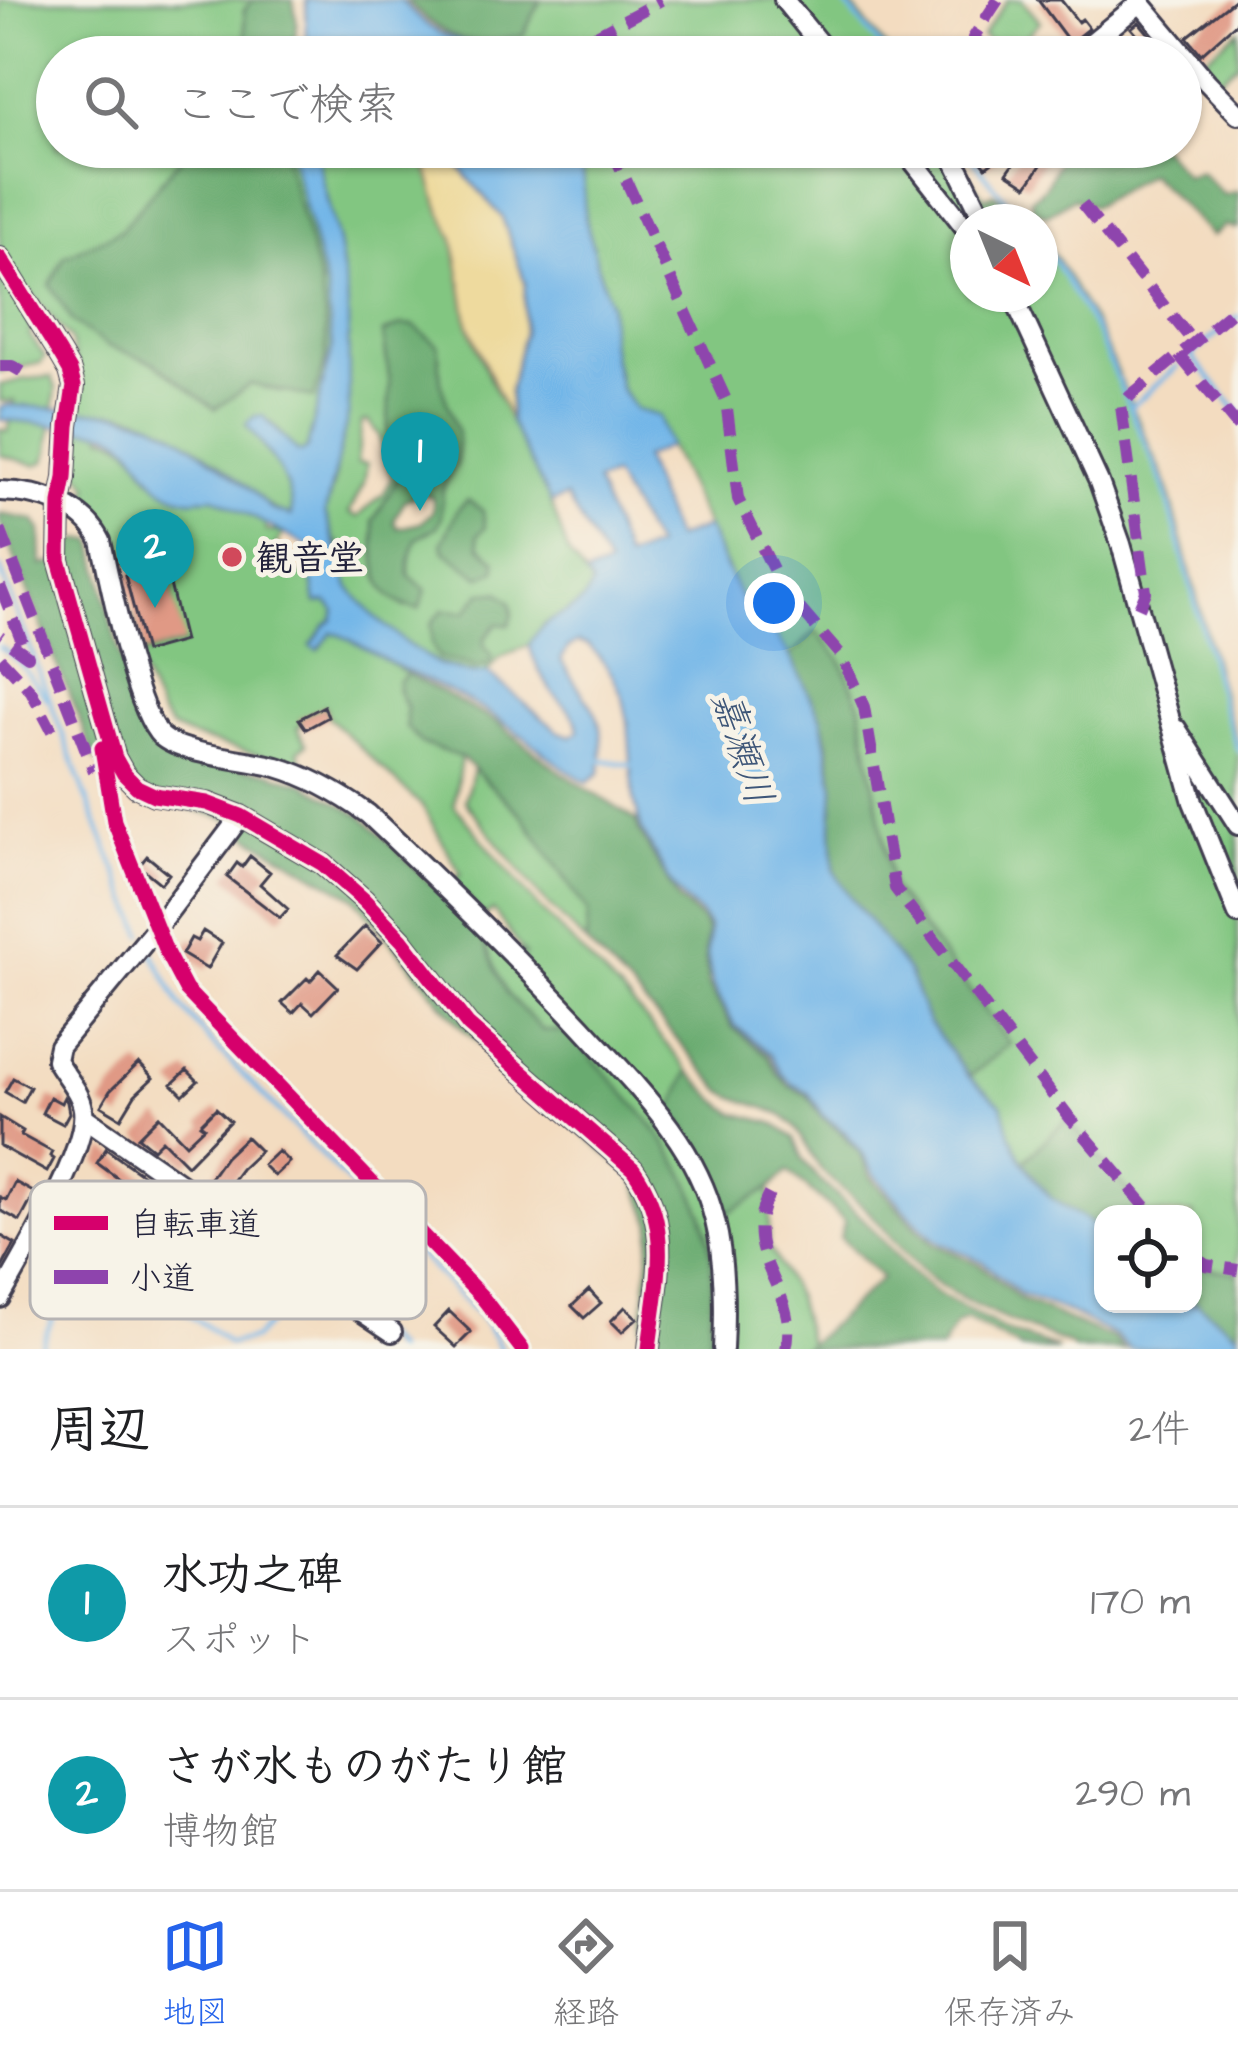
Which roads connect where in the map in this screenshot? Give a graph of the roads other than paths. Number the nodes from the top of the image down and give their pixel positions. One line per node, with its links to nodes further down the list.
1 (784, 0): 3 (street)
2 (1139, 2): 4 (street); 5 (street)
3 (813, 36)
4 (1099, 36)
5 (1168, 36)
6 (1202, 76): 7 (street)
7 (1238, 114)
8 (918, 168): 11 (street)
9 (959, 168): 10 (street)
10 (976, 204)
11 (950, 208)
12 (0, 258): 15 (street)
13 (1020, 312): 16 (street)
14 (0, 491): 15 (street)
15 (60, 503): 17 (street); 28 (street)
16 (1169, 719): 18 (street); 19 (street)
17 (241, 816): 20 (street); 27 (street)
18 (1238, 825)
19 (1238, 914)
20 (84, 1117): 21 (street); 22 (street)
21 (61, 1181)
22 (176, 1181)
23 (30, 1242): 24 (street)
24 (0, 1298)
25 (373, 1319): 26 (street)
26 (392, 1332)
27 (649, 1349)
28 (723, 1349)

